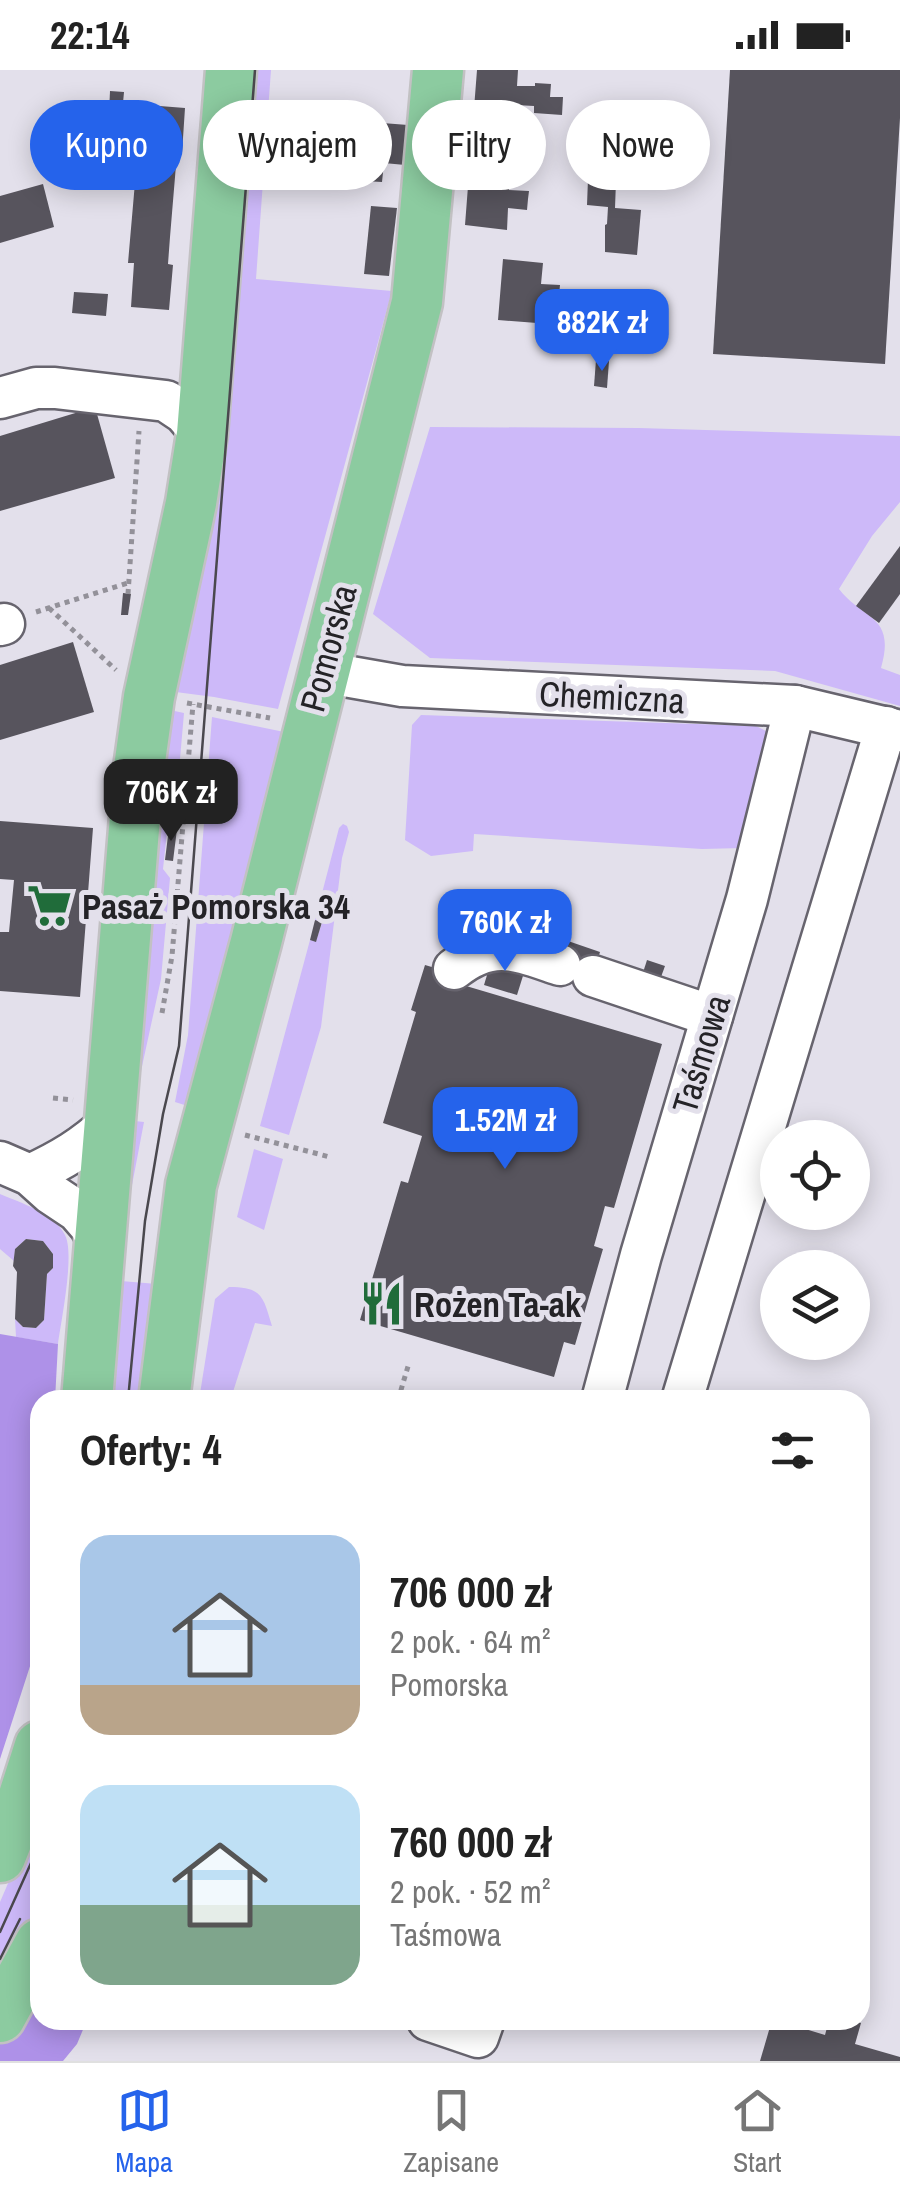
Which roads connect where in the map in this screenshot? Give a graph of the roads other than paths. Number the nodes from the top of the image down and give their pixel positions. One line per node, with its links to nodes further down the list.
1 (231, 70): 4 (main road)
2 (438, 70): 5 (main road, Pomorska)
3 (0, 398): 4 (street)
4 (202, 434): 10 (main road)
5 (322, 672): 6 (street, Chemiczna); 14 (main road, Pomorska)
6 (795, 706): 7 (street, Chemiczna); 9 (street, Taśmowa)
7 (893, 729): 16 (street)
8 (454, 969): 9 (street)
9 (712, 1016): 15 (street, Taśmowa)
10 (110, 1123): 11 (street); 12 (main road)
11 (15, 1169): 12 (street)
12 (100, 1246): 13 (main road)
13 (87, 1390)
14 (165, 1390)
15 (605, 1390)
16 (685, 1390)
17 (30, 1778): 18 (main road)
18 (0, 1857)
19 (30, 1962): 20 (main road)
20 (0, 2017)
21 (456, 2030): 22 (street)
22 (481, 2030)

